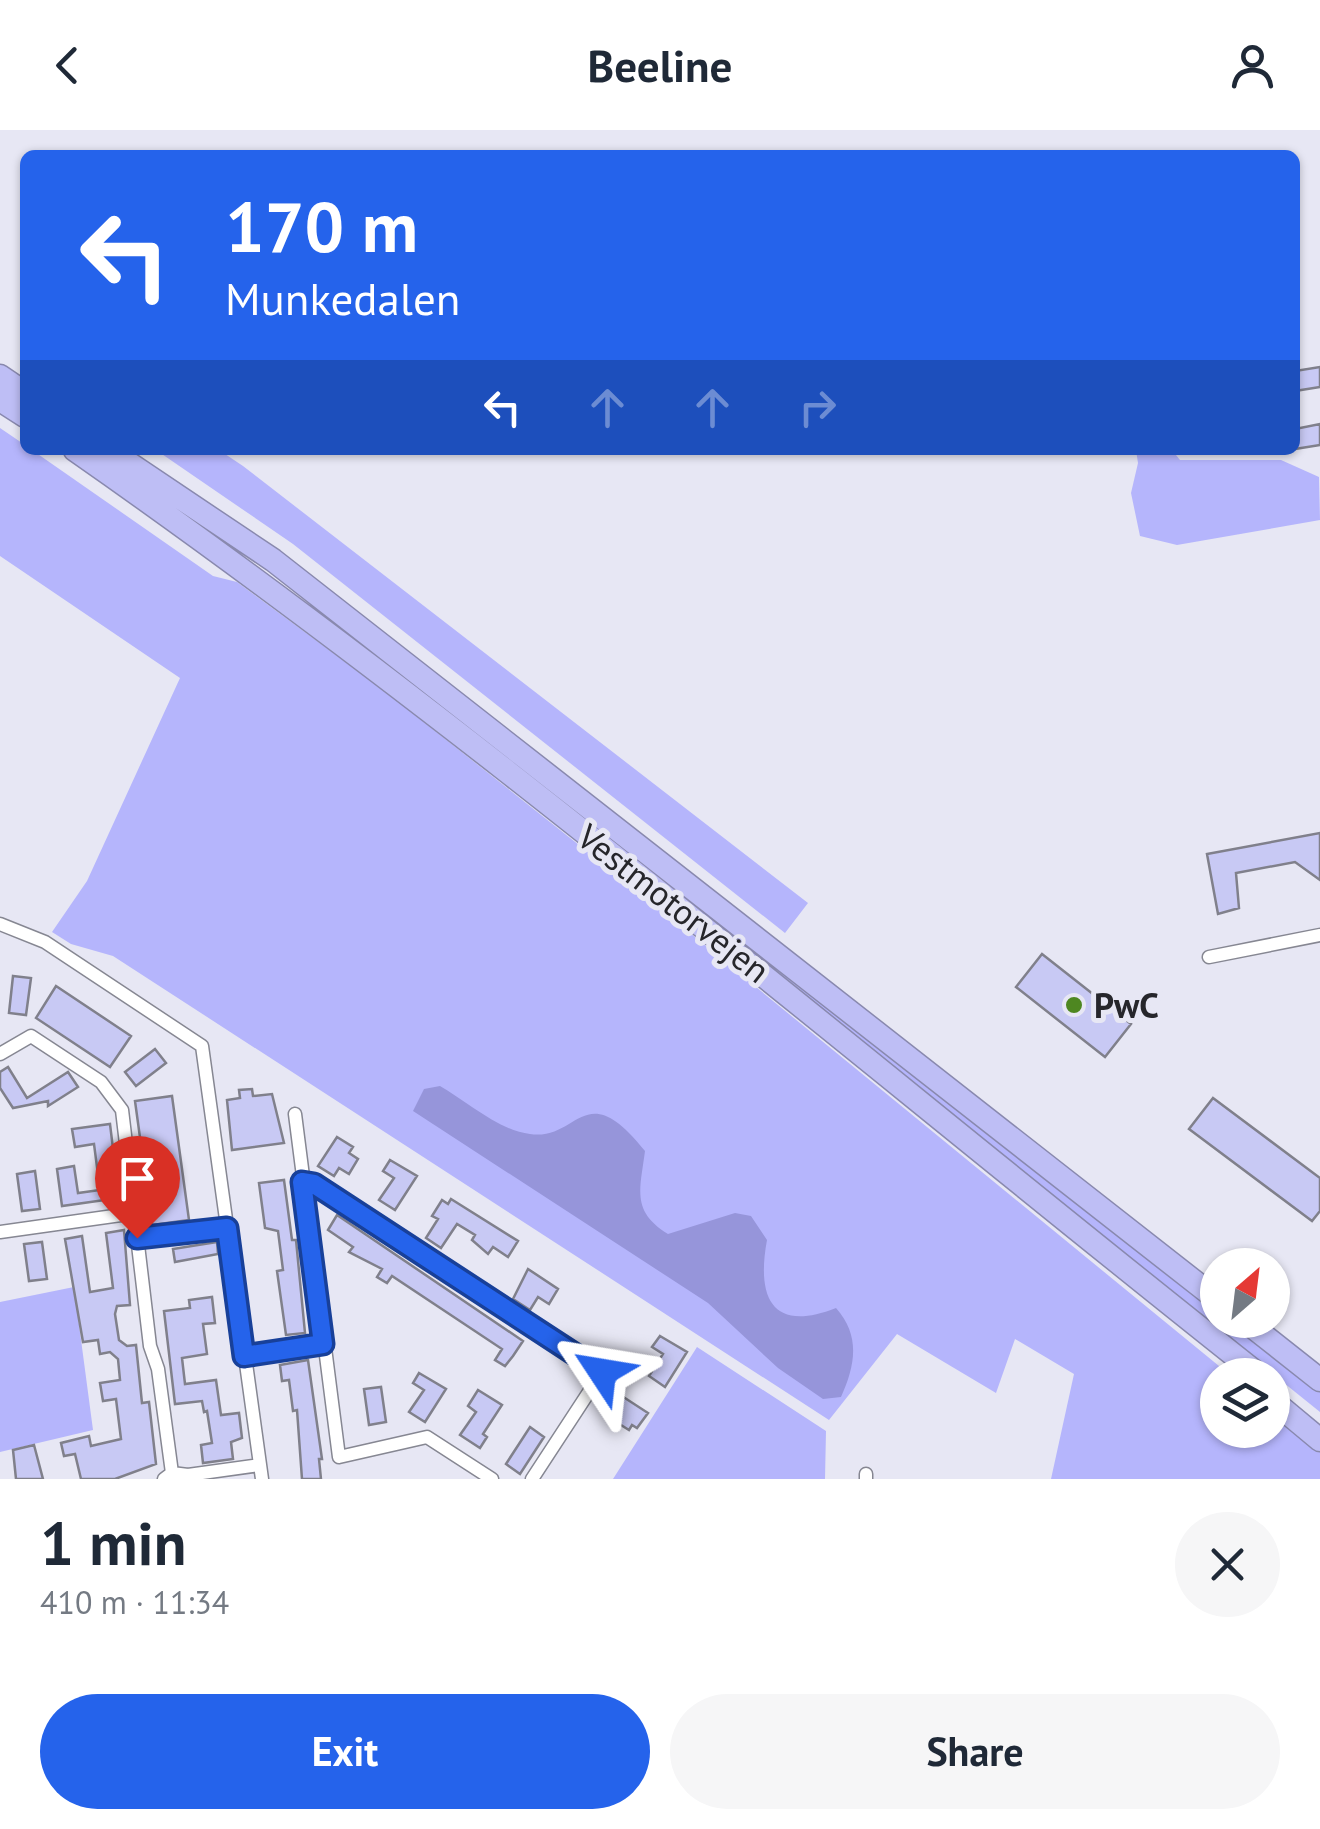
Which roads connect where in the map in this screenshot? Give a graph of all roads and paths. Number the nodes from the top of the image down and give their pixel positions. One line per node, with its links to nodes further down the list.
1 (83, 455): 16 (highway, Vestmotorvejen)
2 (116, 455): 13 (highway, Vestmotorvejen)
3 (0, 924): 10 (street)
4 (1320, 935): 5 (street)
5 (1209, 957)
6 (0, 1054): 9 (street)
7 (295, 1114): 8 (street)
8 (302, 1182): 19 (street); 32 (street)
9 (134, 1213): 11 (street); 12 (street)
10 (227, 1228): 12 (street); 20 (street)
11 (0, 1232)
12 (137, 1238): 30 (street)
13 (1150, 1246): 14 (highway); 15 (highway, Vestmotorvejen)
14 (1200, 1272)
15 (1200, 1286)
16 (1176, 1309): 21 (highway); 22 (highway, Vestmotorvejen)
17 (1267, 1338): 24 (highway)
18 (1290, 1338): 23 (highway)
19 (323, 1344): 20 (street); 31 (street)
20 (244, 1356): 29 (street)
21 (1226, 1358)
22 (1238, 1358)
23 (1320, 1360)
24 (1320, 1380)
25 (1290, 1400): 27 (highway)
26 (1290, 1415): 28 (highway)
27 (1320, 1423)
28 (1320, 1440)
29 (261, 1472): 30 (street)
30 (168, 1476)
31 (492, 1479)
32 (532, 1479)

